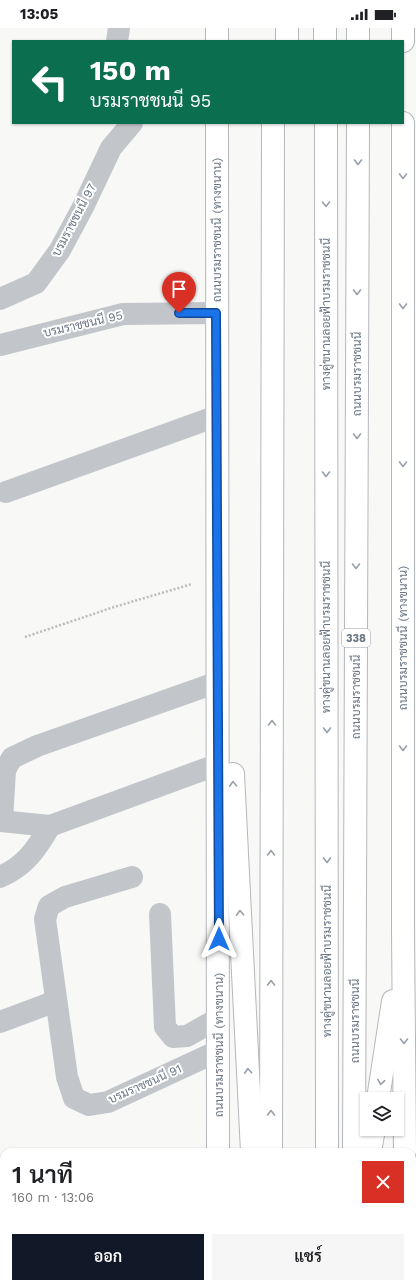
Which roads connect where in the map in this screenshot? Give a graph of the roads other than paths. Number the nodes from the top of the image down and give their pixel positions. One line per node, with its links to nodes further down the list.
1 (119, 28): 8 (street)
2 (217, 28): 9 (main road)
3 (273, 28): 10 (main road)
4 (287, 28): 11 (main road)
5 (325, 28): 12 (main road)
6 (358, 28): 13 (main road)
7 (403, 28): 14 (main road)
8 (117, 40)
9 (217, 40)
10 (273, 40)
11 (287, 40)
12 (325, 40)
13 (358, 40)
14 (403, 40)
15 (131, 124): 22 (street, บรมราชชนนี 97)
16 (217, 124): 23 (main road, ถนนบรมราชชนนี (ทางขนาน))
17 (273, 124): 48 (main road, one-way to 17)
18 (287, 124): 49 (main road)
19 (326, 124): 50 (main road, ทางคู่ขนานลอยฟ้าบรมราชชนนี / 338, one-way to 50)
20 (358, 124): 51 (main road, ถนนบรมราชชนนี / 338, one-way to 51)
21 (403, 124): 26 (main road, ถนนบรมราชชนนี (ทางขนาน), one-way to 26)
22 (0, 299)
23 (216, 313): 24 (street, บรมราชชนนี 95); 25 (main road, ถนนบรมราชชนนี (ทางขนาน))
24 (0, 345)
25 (217, 416): 27 (main road, ถนนบรมราชชนนี (ทางขนาน)); 28 (street)
26 (409, 431): 29 (main road, ถนนบรมราชชนนี (ทางขนาน), one-way to 29)
27 (218, 491): 30 (main road, ถนนบรมราชชนนี (ทางขนาน)); 47 (main road, one-way to 27)
28 (6, 492)
29 (409, 611): 31 (main road, ถนนบรมราชชนนี (ทางขนาน))
30 (218, 682): 32 (main road, ถนนบรมราชชนนี (ทางขนาน)); 33 (street)
31 (409, 714): 38 (main road, ถนนบรมราชชนนี (ทางขนาน), one-way to 38)
32 (219, 764): 34 (street); 40 (main road, ถนนบรมราชชนนี (ทางขนาน))
33 (1, 821): 34 (street)
34 (50, 826): 35 (street)
35 (0, 877)
36 (132, 877): 39 (street, บรมราชชนนี 91)
37 (160, 914): 40 (street)
38 (403, 932): 43 (main road, ถนนบรมราชชนนี (ทางขนาน), one-way to 43); 44 (main road, one-way to 44)
39 (56, 1000): 41 (street); 42 (street, บรมราชชนนี 91)
40 (219, 1018): 42 (main road, ถนนบรมราชชนนี (ทางขนาน))
41 (0, 1022)
42 (218, 1051): 46 (main road, ถนนบรมราชชนนี (ทางขนาน))
43 (410, 1088): 53 (main road, ถนนบรมราชชนนี (ทางขนาน))
44 (379, 1092)
45 (373, 1136): 52 (main road)
46 (218, 1148)
47 (252, 1148)
48 (271, 1148)
49 (286, 1148)
50 (327, 1148)
51 (354, 1148)
52 (371, 1148)
53 (405, 1148)

